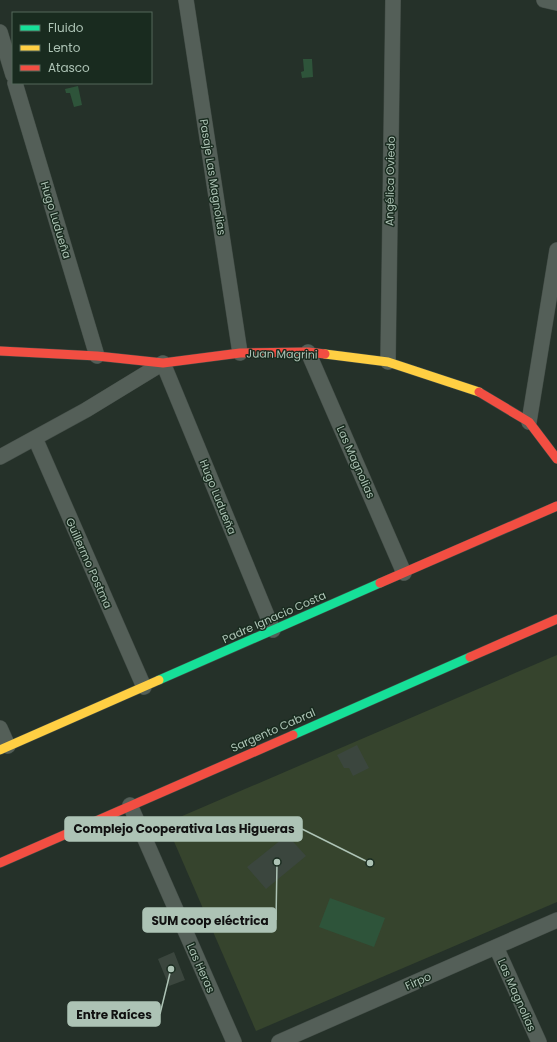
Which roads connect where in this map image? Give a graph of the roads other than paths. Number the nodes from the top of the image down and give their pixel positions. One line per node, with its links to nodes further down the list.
1 (186, 0): 11 (street, Pasaje Las Magnolias)
2 (393, 0): 13 (street, Angélica Oviedo)
3 (544, 0): 4 (street)
4 (557, 3)
5 (0, 32): 6 (street)
6 (12, 72)
7 (15, 84): 12 (street, Hugo Ludueña)
8 (557, 250): 15 (street)
9 (0, 350): 12 (street, Juan Magrini)
10 (308, 352): 11 (street, Juan Magrini); 13 (street, Juan Magrini); 20 (street, Las Magnolias)
11 (240, 353): 14 (street, Juan Magrini)
12 (97, 356): 14 (street, Juan Magrini)
13 (388, 362): 15 (street, Juan Magrini)
14 (163, 363): 16 (street); 22 (street, Hugo Ludueña)
15 (529, 422): 18 (street, Juan Magrini)
16 (35, 438): 17 (street); 23 (street, Guillermo Postma)
17 (0, 457)
18 (557, 459)
19 (557, 506): 20 (street, Padre Ignacio Costa)
20 (404, 573): 22 (street, Padre Ignacio Costa)
21 (557, 619): 26 (street, Sargento Cabral)
22 (274, 630): 23 (street, Padre Ignacio Costa)
23 (144, 687): 25 (street, Padre Ignacio Costa)
24 (0, 728): 25 (street)
25 (4, 748)
26 (130, 805): 27 (street, Sargento Cabral); 30 (street, Las Heras)
27 (0, 863)
28 (557, 920): 29 (street, Firpo)
29 (496, 947): 31 (street, Firpo); 32 (street, Las Magnolias)
30 (234, 1042)
31 (279, 1042)
32 (539, 1042)

